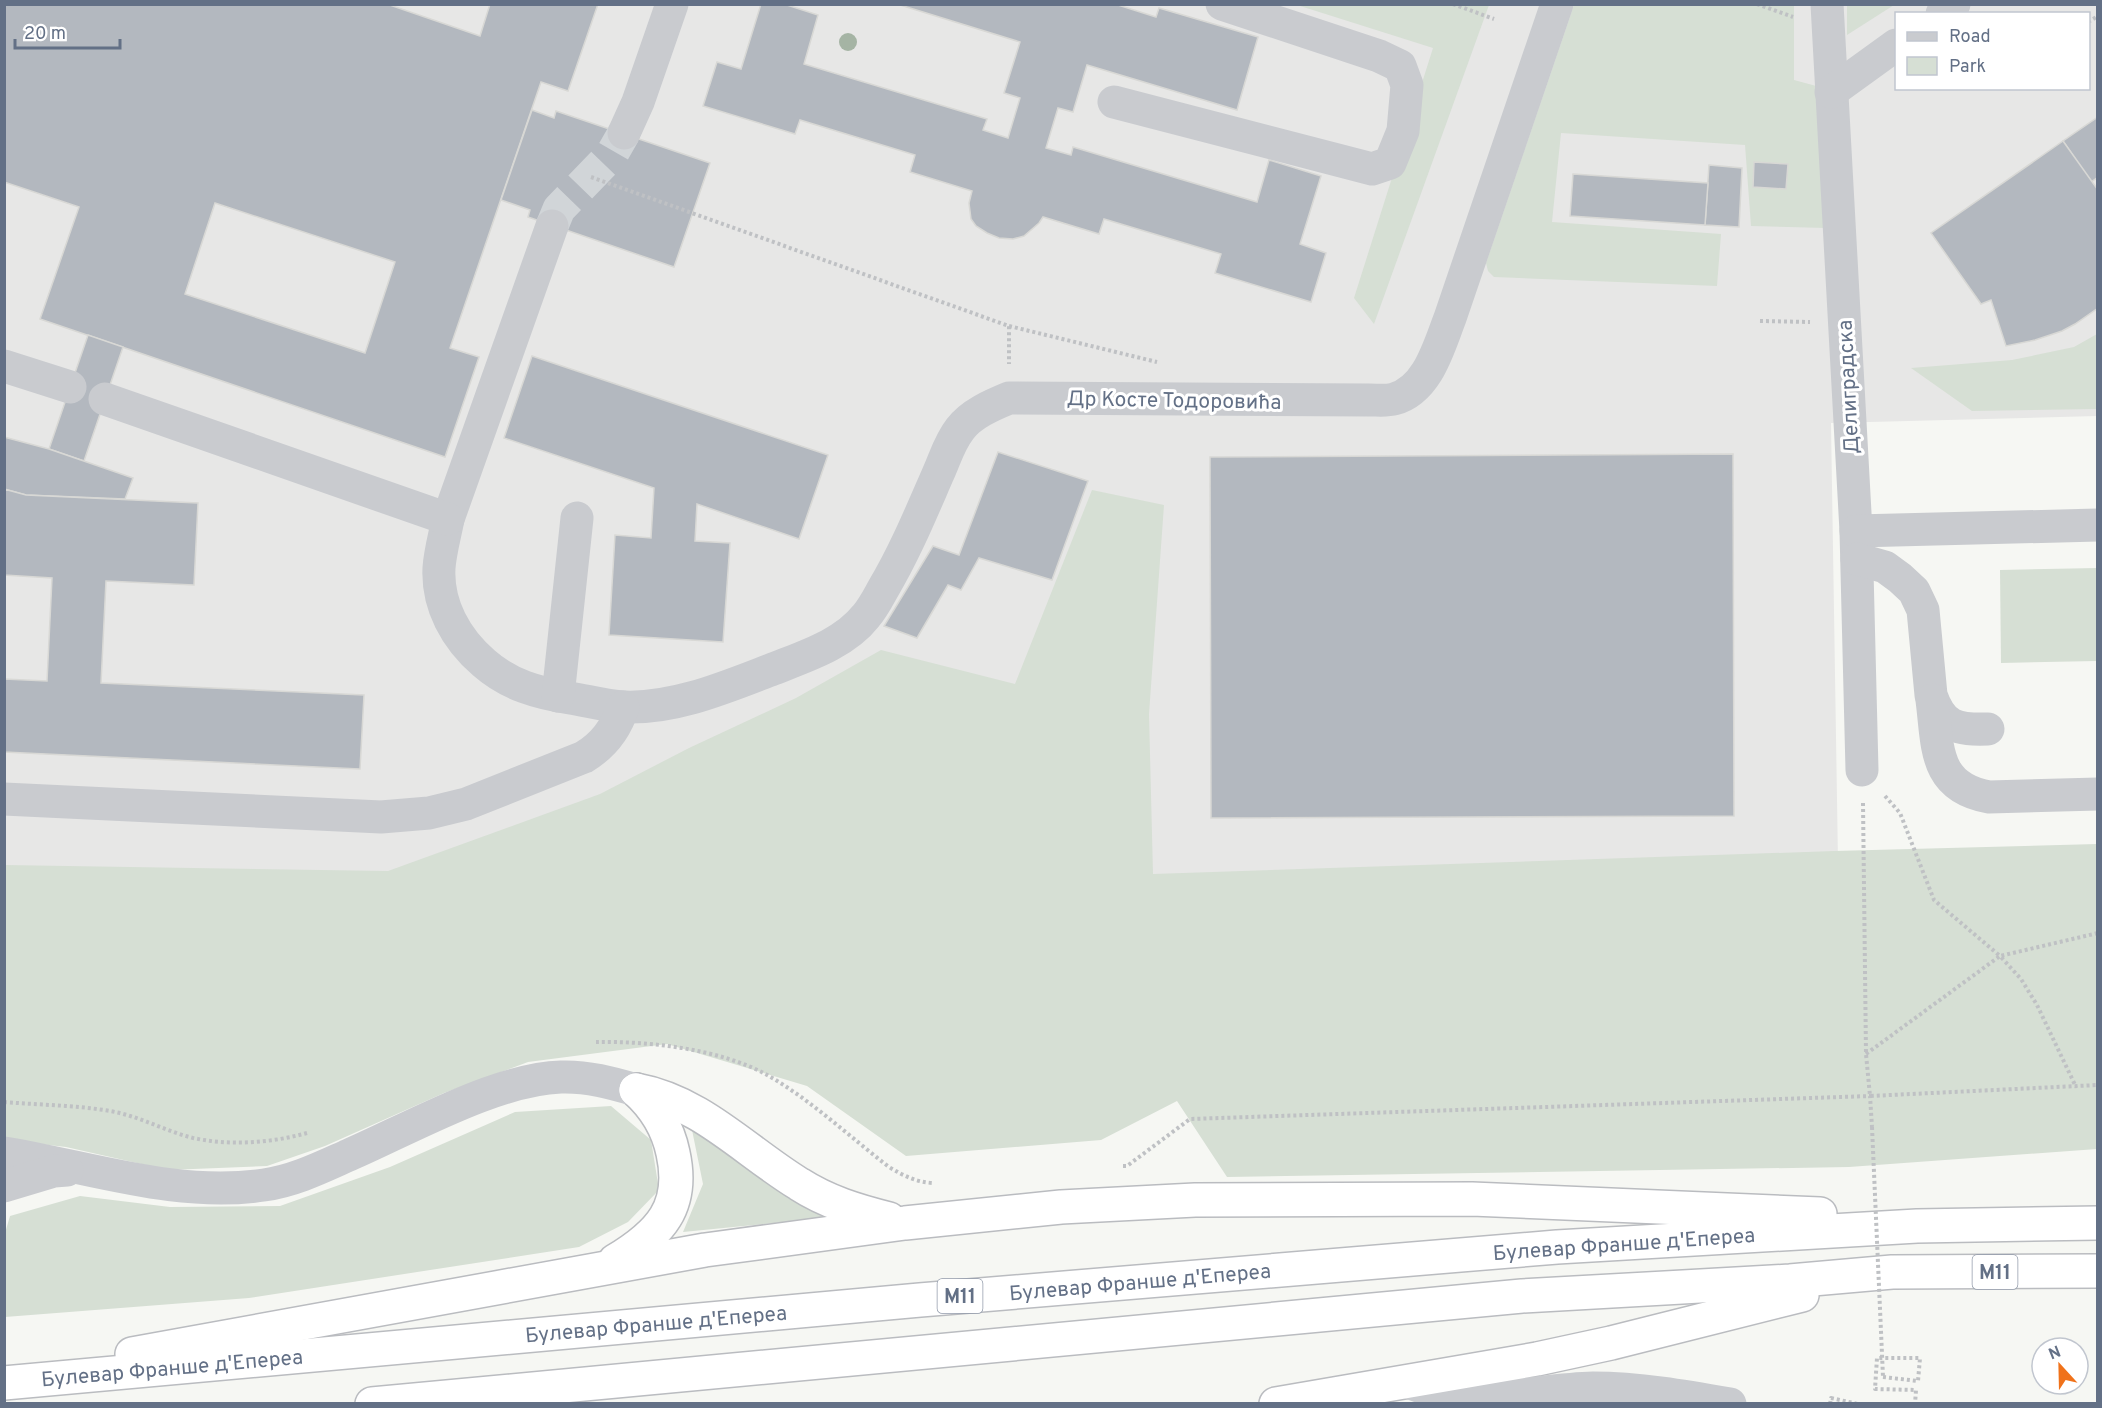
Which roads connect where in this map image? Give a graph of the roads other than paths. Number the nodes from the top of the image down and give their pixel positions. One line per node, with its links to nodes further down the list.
1 (672, 4): 8 (street)
2 (1222, 4): 7 (street)
3 (1557, 4): 19 (street, Др Косте Тодоровића)
4 (1827, 4): 6 (street, Делиградска)
5 (1895, 46): 6 (street)
6 (1831, 92): 16 (street, Делиградска)
7 (1114, 102)
8 (624, 134)
9 (552, 226): 14 (street, Др Косте Тодоровића)
10 (4, 366): 11 (street)
11 (70, 387)
12 (105, 399): 14 (street)
13 (577, 518): 18 (street)
14 (448, 519): 18 (street, Др Косте Тодоровића)
15 (2097, 525): 16 (street)
16 (1856, 545): 17 (street); 21 (street, Делиградска)
17 (1931, 695): 20 (street); 22 (street)
18 (558, 696): 19 (street, Др Косте Тодоровића)
19 (623, 707): 23 (street)
20 (1988, 729)
21 (1862, 770)
22 (2097, 794)
23 (4, 799)
24 (636, 1090): 26 (street); 29 (highway); 31 (highway)
25 (4, 1153): 26 (street)
26 (87, 1169): 27 (street)
27 (4, 1185)
28 (2097, 1222): 30 (highway, Булевар Франше д'Епереа / M11)
29 (905, 1223): 30 (highway); 31 (highway)
30 (1917, 1226): 34 (highway, Булевар Франше д'Епереа / M11)
31 (605, 1267): 34 (highway)
32 (2097, 1271): 33 (highway, M11)
33 (1892, 1272): 36 (highway); 37 (highway, M11)
34 (4, 1383)
35 (1390, 1390): 36 (highway); 38 (highway)
36 (1463, 1391): 39 (street)
37 (372, 1404)
38 (1276, 1404)
39 (1730, 1404)

